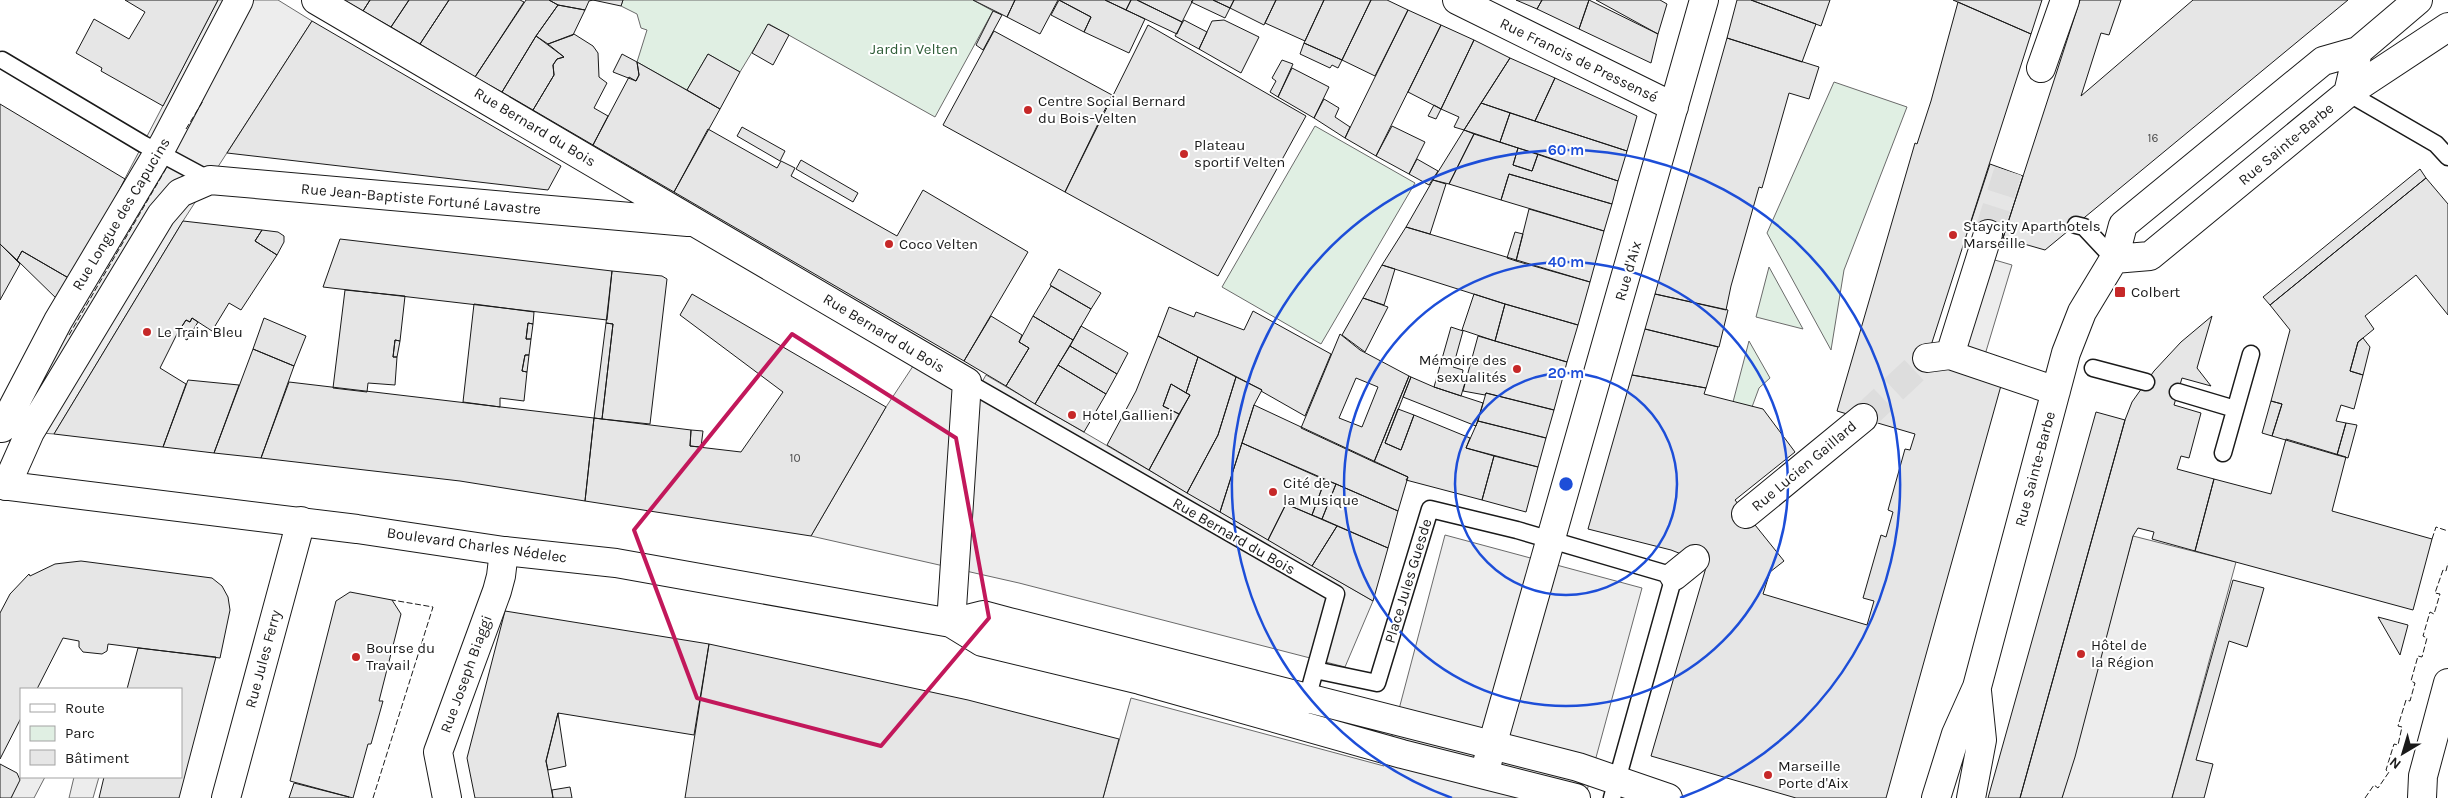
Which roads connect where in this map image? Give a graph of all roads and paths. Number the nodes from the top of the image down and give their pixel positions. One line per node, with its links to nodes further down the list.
1 (239, 0): 13 (street, Rue Longue des Capucins)
2 (1457, 0): 12 (street, Rue Francis de Pressensé)
3 (1704, 0): 12 (street, Rue d'Aix)
4 (2065, 0): 10 (street)
5 (2418, 0): 8 (street, Rue Sainte-Barbe)
6 (310, 5): 16 (street, Rue Bernard du Bois)
7 (2448, 27): 11 (street)
8 (2358, 51): 11 (street, Rue Sainte-Barbe); 19 (street, Rue Sainte-Barbe)
9 (2, 60): 13 (lane)
10 (2041, 68)
11 (2348, 93): 14 (lane); 19 (street, Rue Sainte-Barbe)
12 (1674, 107): 33 (street, Rue d'Aix)
13 (159, 152): 15 (lane); 28 (street, Rue Longue des Capucins)
14 (2448, 157)
15 (210, 180): 16 (street, Rue Jean-Baptiste Fortuné Lavastre); 30 (street, Rue Jean-Baptiste Fortuné Lavastre)
16 (694, 222): 22 (street, Rue Bernard du Bois)
17 (2081, 223): 19 (lane)
18 (1988, 234): 24 (street)
19 (2114, 259): 24 (street, Rue Sainte-Barbe)
20 (2251, 354): 26 (lane)
21 (2093, 368): 23 (lane)
22 (967, 382): 37 (street); 39 (lane, Rue Bernard du Bois)
23 (2146, 382)
24 (2056, 391): 41 (street, Rue Sainte-Barbe)
25 (2178, 392): 26 (lane)
26 (2235, 409): 29 (lane)
27 (1863, 418): 31 (street, Rue Lucien Gaillard)
28 (2, 428)
29 (2223, 453)
30 (2, 492): 32 (street, Boulevard Charles Nédelec)
31 (1746, 514)
32 (301, 521): 34 (street, Boulevard Charles Nédelec); 47 (street, Rue Jules Ferry)
33 (1551, 541): 36 (lane, Place Jules Guesde); 39 (lane, Place Jules Guesde); 44 (street)
34 (504, 551): 37 (street, Boulevard Charles Nédelec); 48 (street, Rue Joseph Biaggi)
35 (1695, 559): 36 (street)
36 (1674, 576): 46 (lane)
37 (951, 623): 38 (street, Boulevard Charles Nédelec)
38 (1143, 669): 42 (street); 43 (street)
39 (1315, 670): 42 (lane, Rue Bernard du Bois)
40 (2448, 683): 53 (street)
41 (1977, 687): 51 (street, Rue Sainte-Barbe); 52 (street, Rue Sainte-Barbe)
42 (1307, 699): 43 (lane, Rue Bernard du Bois); 44 (street)
43 (1300, 725): 45 (street)
44 (1492, 745): 45 (street); 46 (street)
45 (1484, 774): 49 (street)
46 (1614, 789): 50 (street)
47 (226, 798)
48 (447, 798)
49 (1576, 798)
50 (1668, 798)
51 (1936, 798)
52 (1971, 798)
53 (2422, 798)

